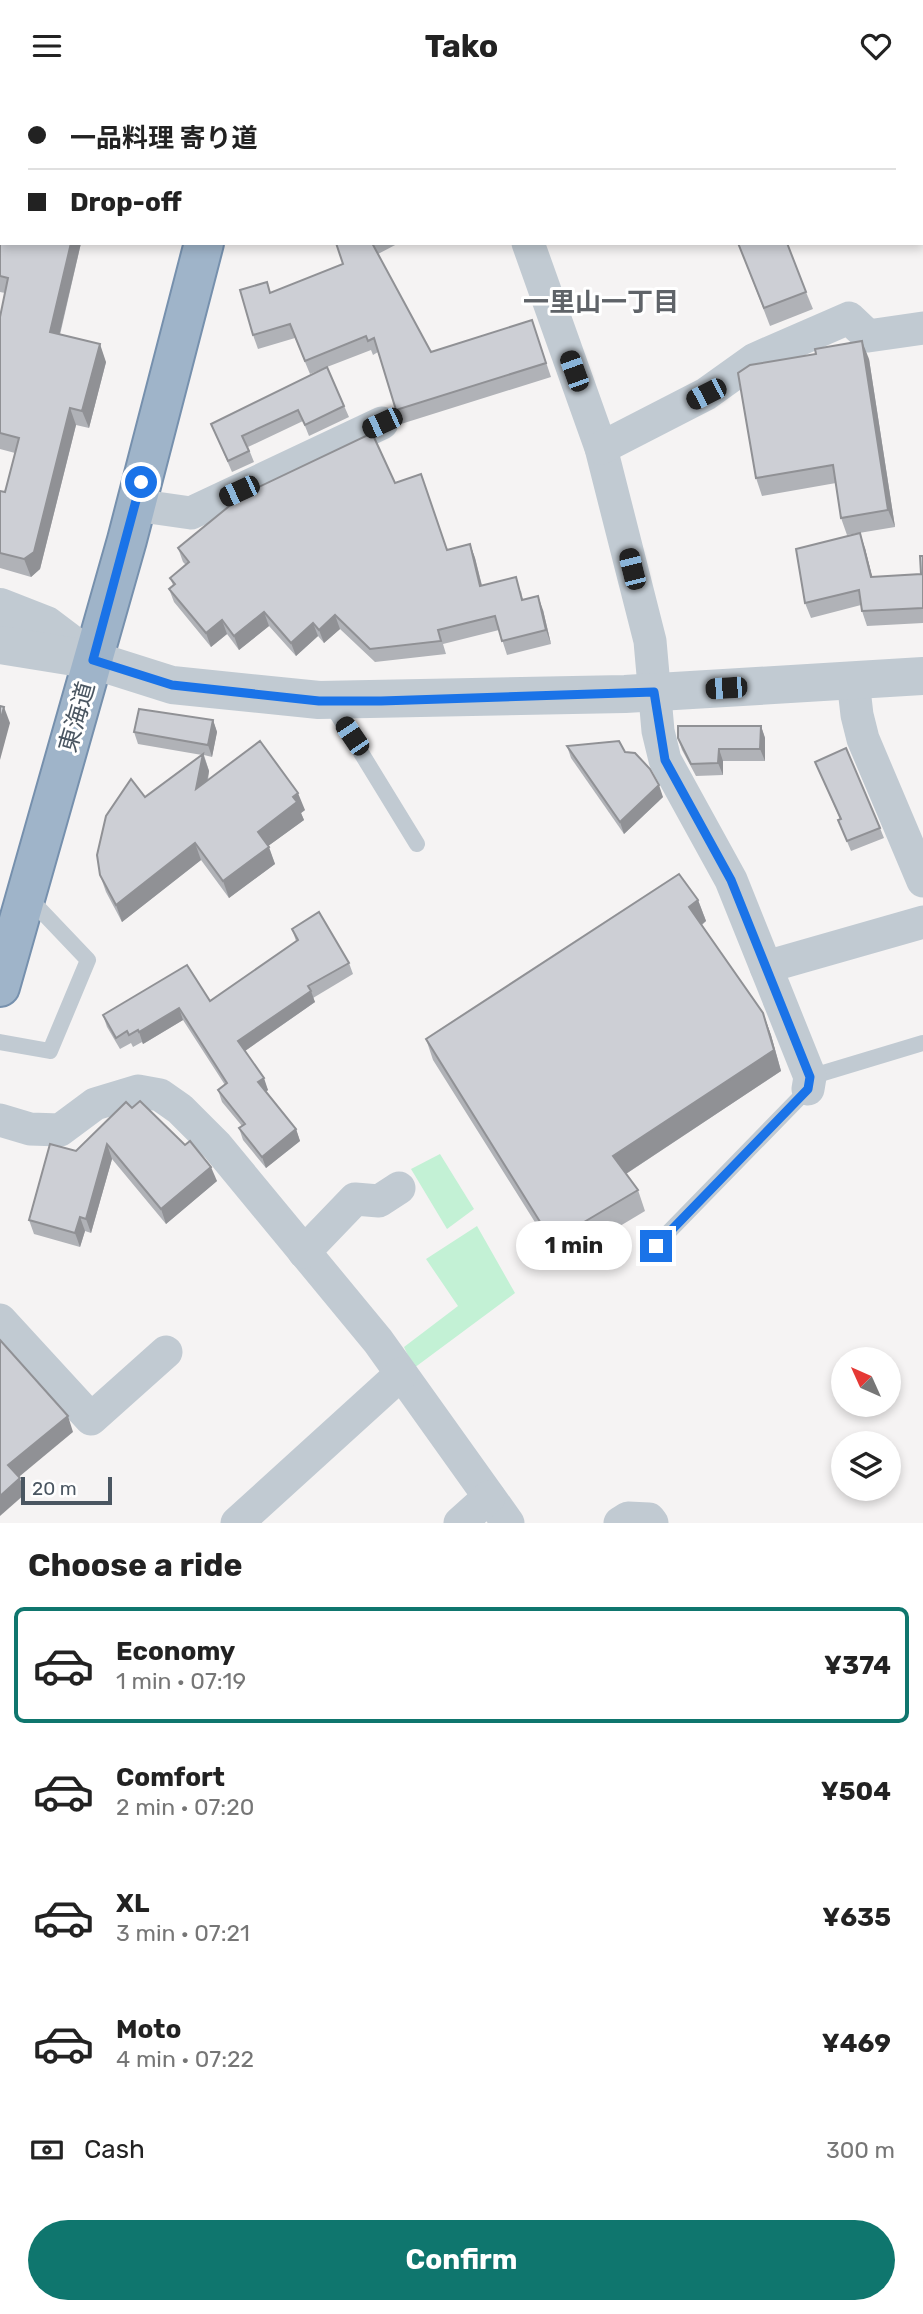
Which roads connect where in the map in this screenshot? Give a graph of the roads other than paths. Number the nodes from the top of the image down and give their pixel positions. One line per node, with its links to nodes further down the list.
1 (203, 245): 6 (highway, 東海道)
2 (529, 245): 5 (street)
3 (923, 328): 5 (street)
4 (382, 423): 6 (street)
5 (601, 448): 12 (street)
6 (135, 505): 9 (highway, 東海道)
7 (0, 607): 9 (street)
8 (0, 645): 9 (street)
9 (93, 660): 13 (street); 16 (highway, 東海道)
10 (923, 676): 11 (street)
11 (853, 680): 12 (street); 15 (street)
12 (654, 692): 13 (street); 18 (street)
13 (328, 700): 14 (lane)
14 (417, 843)
15 (919, 866)
16 (27, 895): 19 (highway, 東海道); 20 (lane)
17 (923, 922): 18 (street)
18 (766, 967): 22 (street)
19 (0, 987)
20 (0, 1042)
21 (923, 1043): 22 (lane)
22 (809, 1083): 25 (lane)
23 (0, 1120): 26 (street)
24 (399, 1188): 26 (street)
25 (656, 1246)
26 (304, 1252): 29 (street)
27 (0, 1320): 28 (street)
28 (166, 1352)
29 (401, 1374): 30 (street); 31 (street)
30 (499, 1510): 32 (street)
31 (237, 1523)
32 (460, 1523)
33 (620, 1523): 34 (street)
34 (652, 1523)

